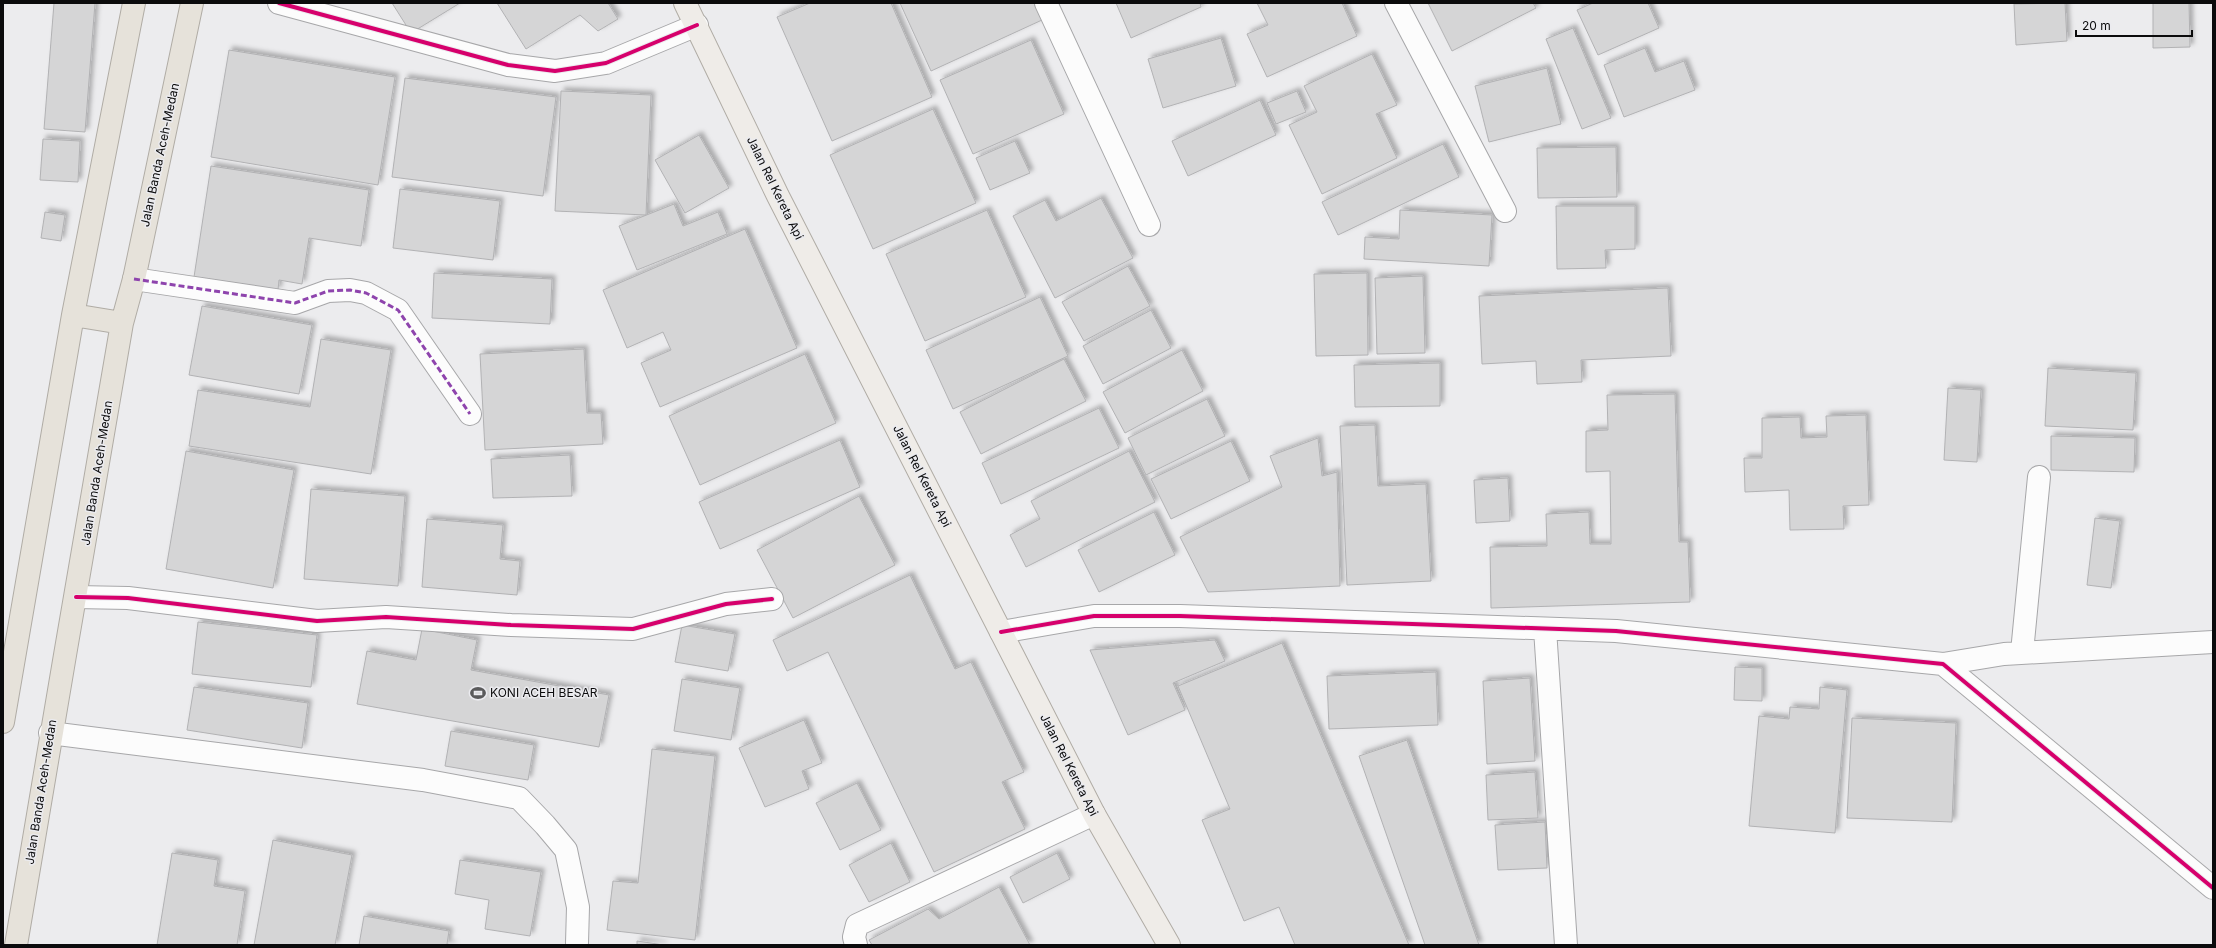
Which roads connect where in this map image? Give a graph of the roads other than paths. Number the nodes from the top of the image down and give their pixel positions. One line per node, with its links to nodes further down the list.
1 (134, 3): 11 (highway)
2 (192, 3): 10 (highway, Jalan Banda Aceh-Medan)
3 (279, 3): 7 (street)
4 (685, 3): 7 (main road, Jalan Rel Kereta Api)
5 (1046, 3): 9 (street)
6 (1396, 3): 8 (street)
7 (697, 25): 18 (main road, Jalan Rel Kereta Api)
8 (1505, 211)
9 (1149, 224)
10 (134, 279): 12 (highway, Jalan Banda Aceh-Medan); 13 (street)
11 (73, 315): 12 (highway); 22 (highway)
12 (122, 323): 15 (highway, Jalan Banda Aceh-Medan)
13 (470, 414)
14 (2039, 477): 20 (street)
15 (76, 597): 16 (street); 23 (highway, Jalan Banda Aceh-Medan)
16 (772, 599)
17 (1545, 629): 18 (street); 21 (street); 30 (street)
18 (1002, 632): 24 (main road, Jalan Rel Kereta Api)
19 (2213, 642): 20 (street)
20 (2022, 652): 21 (street)
21 (1943, 664): 25 (street)
22 (3, 722)
23 (50, 733): 26 (street); 27 (highway, Jalan Banda Aceh-Medan)
24 (1094, 814): 28 (street); 29 (main road, Jalan Rel Kereta Api)
25 (2213, 888)
26 (577, 943)
27 (16, 945)
28 (856, 945)
29 (1169, 945)
30 (1566, 945)

